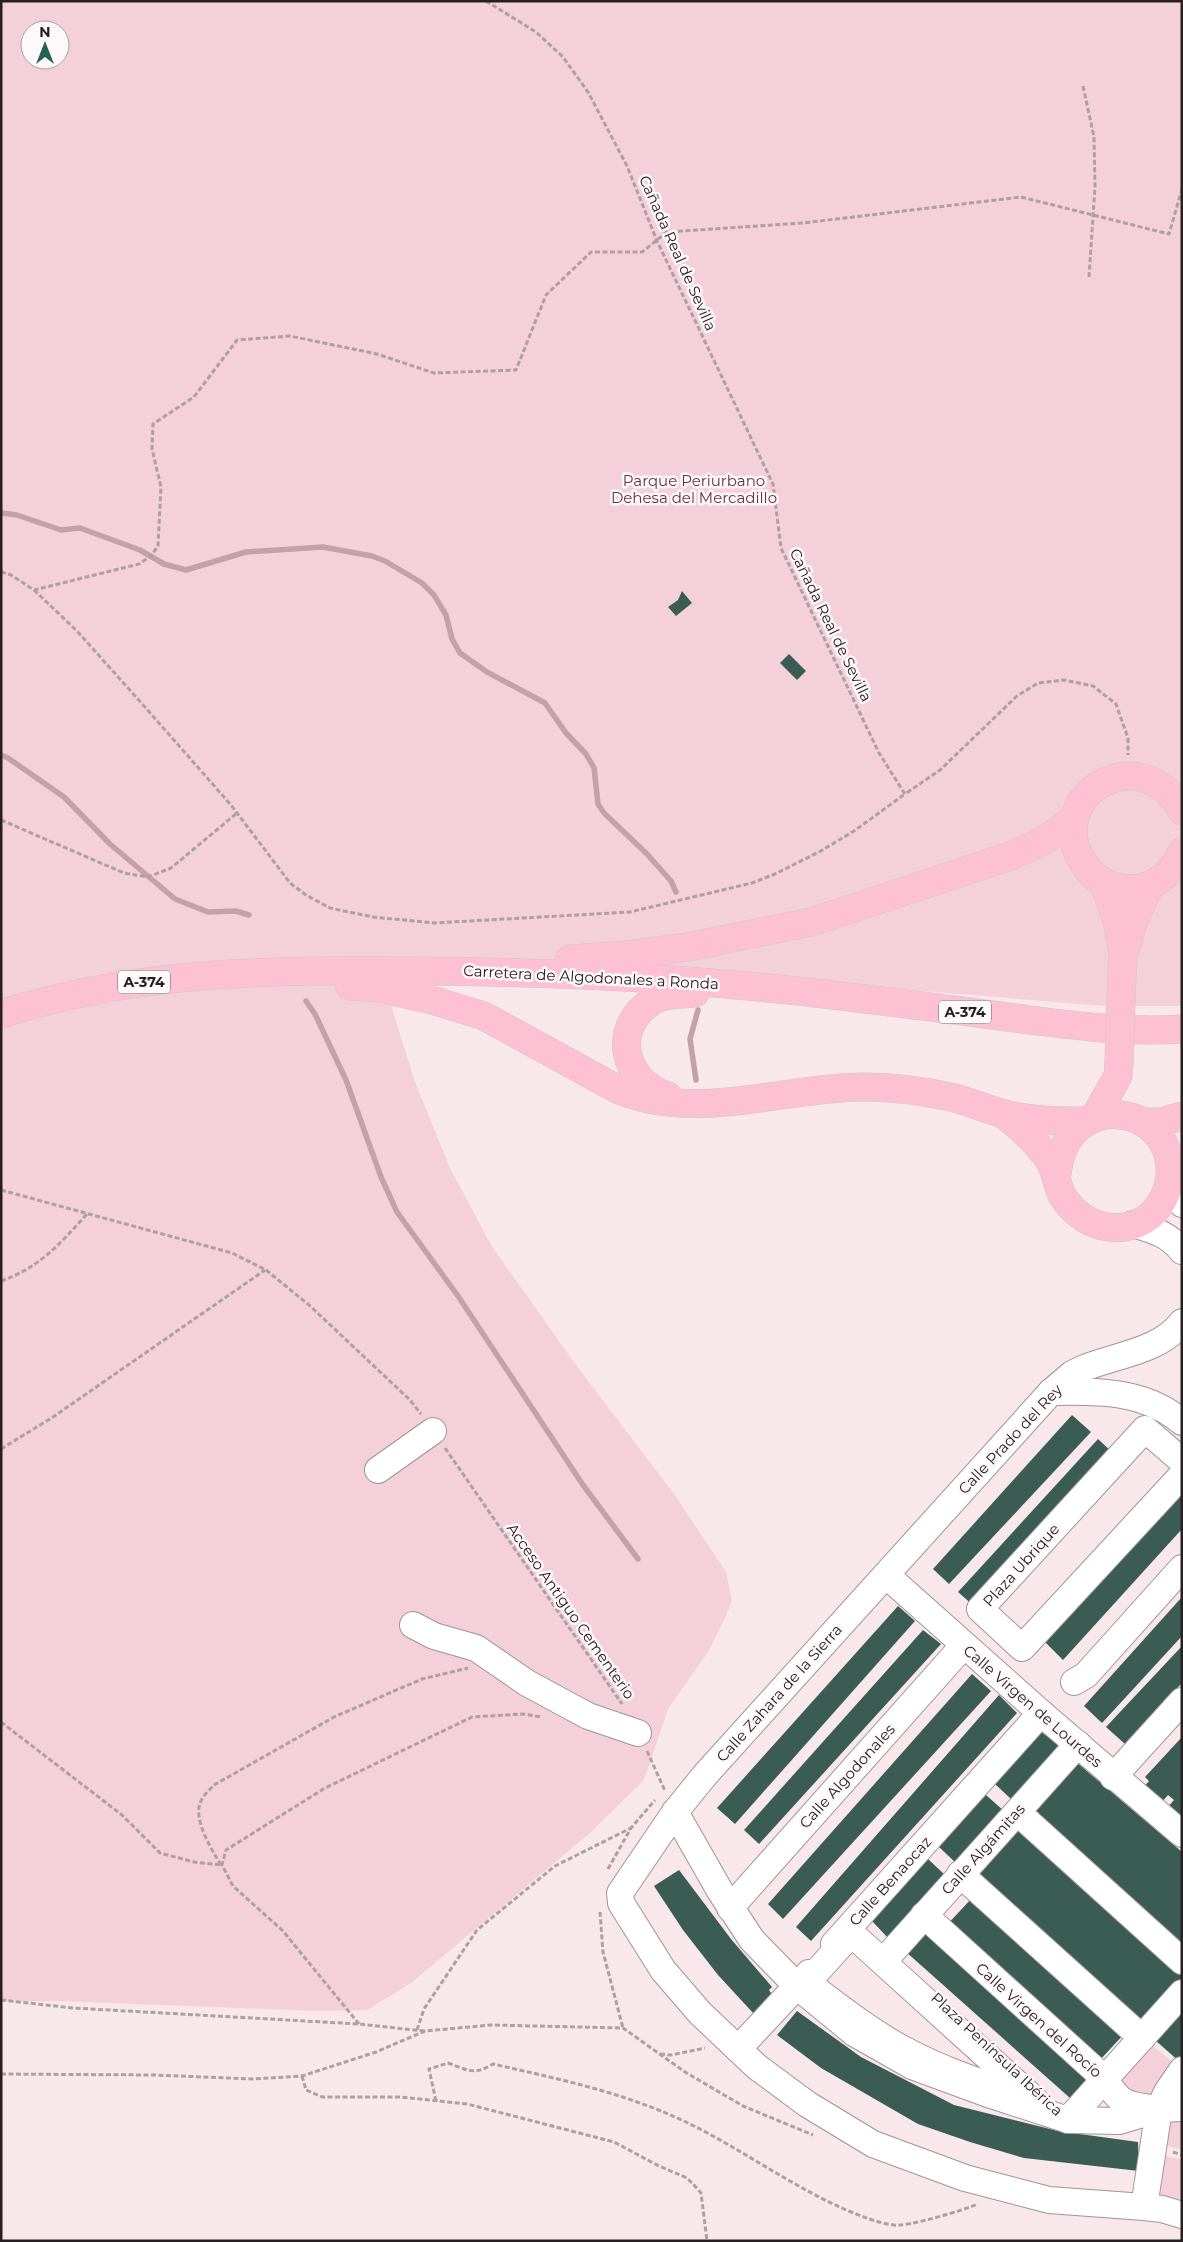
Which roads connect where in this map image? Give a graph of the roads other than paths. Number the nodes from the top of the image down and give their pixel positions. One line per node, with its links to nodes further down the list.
1 (1182, 811): 2 (main road)
2 (1075, 816): 4 (main road); 8 (main road)
3 (1182, 852): 5 (main road)
4 (1104, 883): 5 (main road); 6 (main road)
5 (1150, 885): 6 (main road)
6 (1123, 954): 12 (main road, bridge)
7 (290, 970): 8 (main road, Carretera de Algodonales a Ronda / A-374); 10 (main road, Carretera de Algodonales a Ronda / A-374); 13 (main road)
8 (461, 972): 9 (main road, Carretera de Algodonales a Ronda / A-374)
9 (750, 986): 11 (main road, Carretera de Algodonales a Ronda / A-374); 13 (main road)
10 (1, 1014)
11 (1182, 1029)
12 (1118, 1070): 16 (main road); 17 (main road)
13 (681, 1102): 14 (main road)
14 (1002, 1113): 16 (main road); 19 (main road)
15 (1182, 1116): 17 (main road)
16 (1091, 1120): 17 (main road); 19 (main road)
17 (1139, 1120): 18 (main road)
18 (1174, 1157): 20 (street); 21 (main road)
19 (1057, 1175): 21 (main road)
20 (1182, 1204)
21 (1134, 1224): 22 (street)
22 (1182, 1251)
23 (1182, 1322): 24 (street, Calle Prado del Rey)
24 (1051, 1392): 25 (street); 31 (street, Calle Prado del Rey)
25 (1182, 1422)
26 (433, 1431): 28 (street)
27 (1182, 1461): 29 (street, Plaza Ubrique)
28 (378, 1470)
29 (1182, 1475)
30 (1182, 1568): 34 (street)
31 (886, 1575): 33 (street, Calle Virgen de Lourdes); 40 (street, Calle Zahara de la Sierra)
32 (414, 1625): 37 (street)
33 (964, 1645): 36 (street, Calle Virgen de Lourdes); 44 (street, Calle Algodonales)
34 (1074, 1682)
35 (1182, 1701): 39 (street)
36 (1040, 1713): 38 (street, Calle Virgen de Lourdes); 46 (street, Calle Benaocaz)
37 (638, 1733)
38 (1078, 1744): 39 (street, Calle Virgen de Lourdes); 41 (street, Calle Algámitas)
39 (1113, 1776): 42 (street, Calle Virgen de Lourdes)
40 (675, 1812): 44 (street, Plaza Península Ibérica); 52 (street, Calle Zahara de la Sierra)
41 (1017, 1812): 43 (street, Calle Algámitas); 48 (street)
42 (1182, 1834)
43 (960, 1874): 45 (street, Calle Algámitas); 51 (street)
44 (730, 1908): 49 (street, Plaza Península Ibérica)
45 (924, 1915): 47 (street, Calle Algámitas); 54 (street, Calle Virgen del Rocío)
46 (852, 1930): 46 (street, Plaza Península Ibérica); 47 (street, Plaza Península Ibérica); 49 (street, Calle Benaocaz)
47 (889, 1955): 56 (street, Plaza Península Ibérica)
48 (1182, 1961)
49 (798, 1986): 52 (street, Calle Benaocaz); 56 (street, Plaza Península Ibérica)
50 (1182, 1993): 51 (street)
51 (1142, 2038): 54 (street)
52 (732, 2044): 57 (street, Calle Zahara de la Sierra)
53 (1182, 2070): 55 (street)
54 (1105, 2079): 55 (street, Calle Virgen del Rocío); 56 (street)
55 (1174, 2110): 56 (street); 57 (street); 58 (street)
56 (1068, 2120)
57 (1144, 2206): 59 (street, Calle Zahara de la Sierra)
58 (1182, 2208)
59 (1182, 2215)

